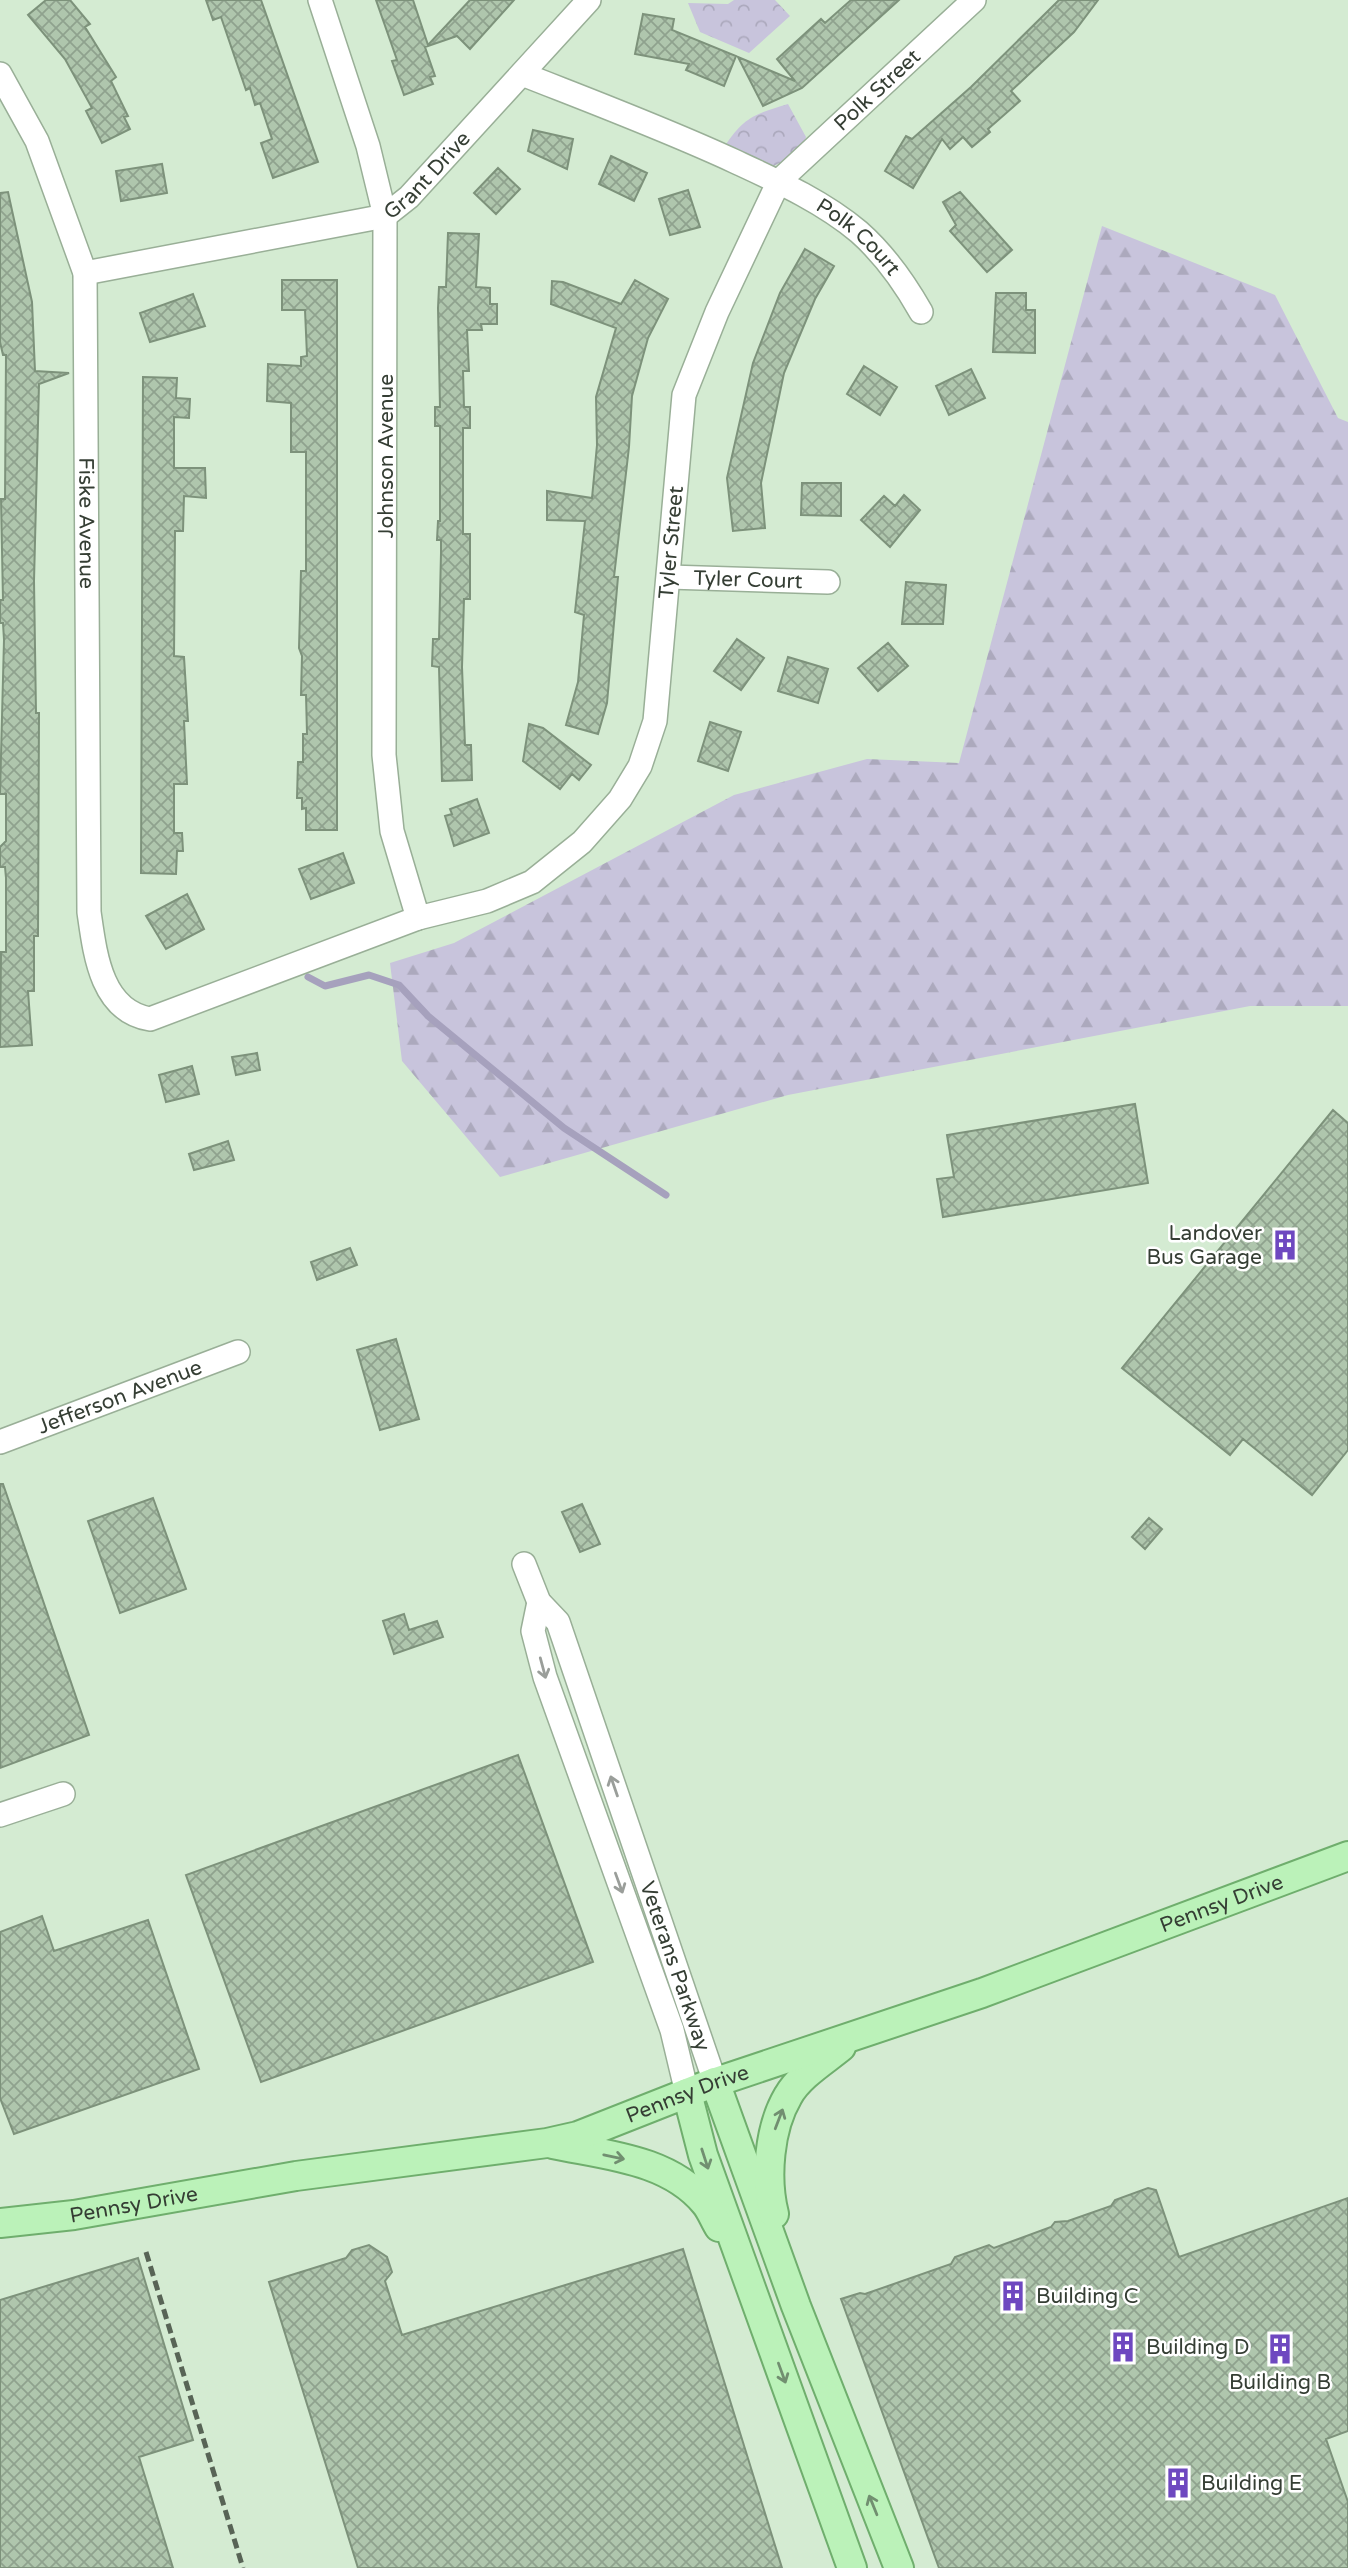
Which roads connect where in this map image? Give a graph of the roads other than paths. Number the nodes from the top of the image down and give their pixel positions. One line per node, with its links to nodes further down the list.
1 (320, 0): 7 (street, Johnson Avenue)
2 (589, 0): 5 (street, Grant Drive)
3 (974, 0): 6 (street, Polk Street)
4 (0, 74): 8 (street, Fiske Avenue)
5 (522, 74): 6 (street); 7 (street, Grant Drive)
6 (779, 181): 9 (street, Polk Court); 10 (street, Tyler Street)
7 (385, 216): 8 (street, Grant Drive); 12 (street, Johnson Avenue)
8 (85, 273): 13 (street, Fiske Avenue)
9 (921, 312)
10 (669, 577): 11 (street, Tyler Court); 12 (street, Tyler Street)
11 (828, 582)
12 (418, 918): 13 (street, Tyler Street)
13 (108, 989)
14 (238, 1352): 15 (street, Jefferson Avenue)
15 (0, 1442)
16 (524, 1564): 17 (street, Veterans Parkway)
17 (539, 1602): 22 (street, Veterans Parkway, one-way to 17); 23 (street, Veterans Parkway, one-way to 23)
18 (63, 1794): 19 (street)
19 (0, 1815)
20 (1348, 1856): 21 (main road, Pennsy Drive)
21 (851, 2038): 22 (main road, Pennsy Drive); 27 (main road, one-way to 21)
22 (715, 2082): 23 (main road, Pennsy Drive); 27 (main road, Veterans Parkway)
23 (687, 2093): 24 (main road, Pennsy Drive); 26 (main road, Veterans Parkway, one-way to 26)
24 (547, 2143): 25 (main road, Pennsy Drive); 26 (main road, one-way to 26)
25 (0, 2223)
26 (742, 2260): 28 (main road, Veterans Parkway, one-way to 28)
27 (796, 2305): 29 (main road, Veterans Parkway, one-way to 27)
28 (852, 2568)
29 (899, 2568)

